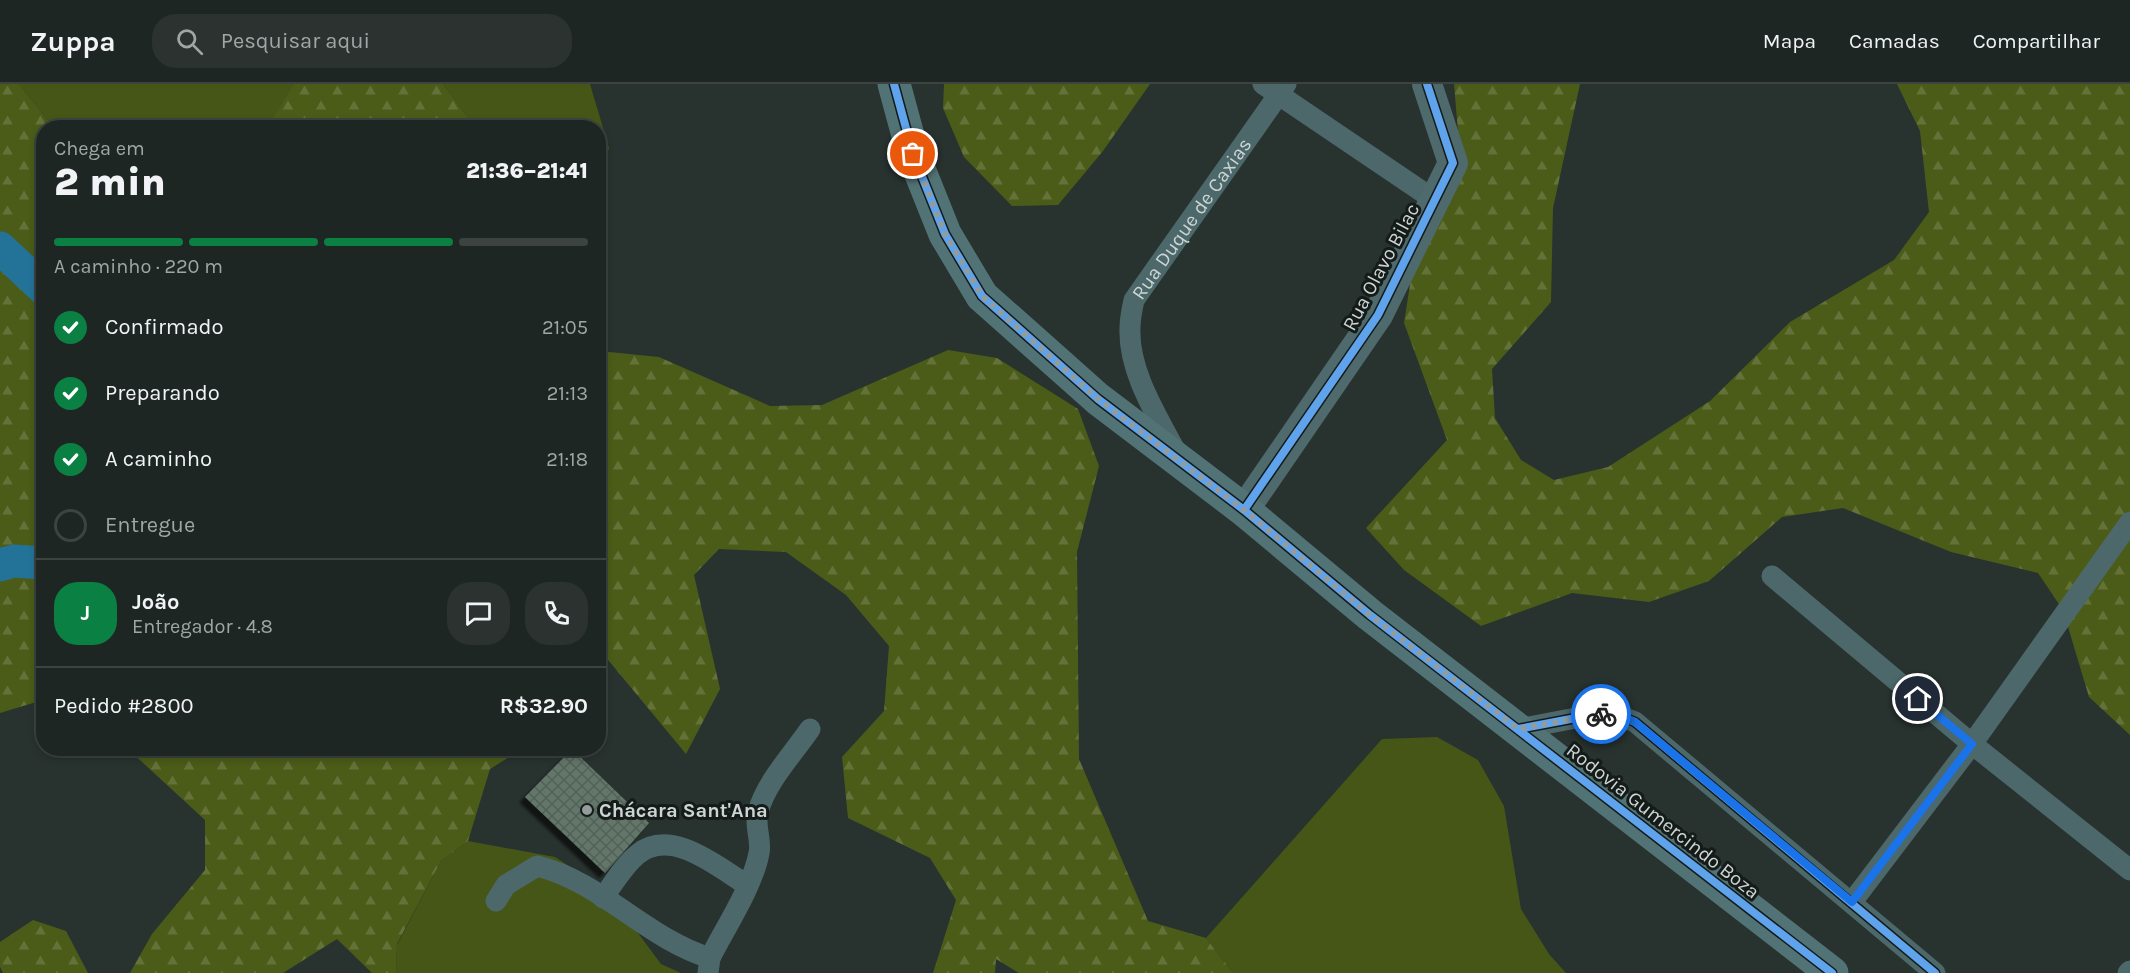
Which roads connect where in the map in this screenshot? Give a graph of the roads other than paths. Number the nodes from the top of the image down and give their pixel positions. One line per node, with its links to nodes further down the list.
1 (894, 84): 5 (main road, Rodovia Gumercindo Boza)
2 (1427, 84): 4 (street, Rua Olavo Bilac)
3 (1276, 87): 4 (street); 5 (street, Rua Duque de Caxias)
4 (1436, 201): 6 (street, Rua Olavo Bilac)
5 (1182, 462): 6 (main road, Rodovia Gumercindo Boza)
6 (1244, 510): 10 (main road, Rodovia Gumercindo Boza)
7 (2130, 522): 11 (street)
8 (1772, 576): 11 (street)
9 (810, 729): 13 (street)
10 (1518, 729): 16 (street); 18 (main road, Rodovia Gumercindo Boza)
11 (1972, 744): 12 (street); 16 (street)
12 (2125, 857)
13 (747, 885): 14 (street); 17 (street)
14 (603, 898): 15 (street); 17 (street)
15 (496, 901)
16 (1852, 902): 19 (street)
17 (709, 966)
18 (1832, 973)
19 (1935, 973)

